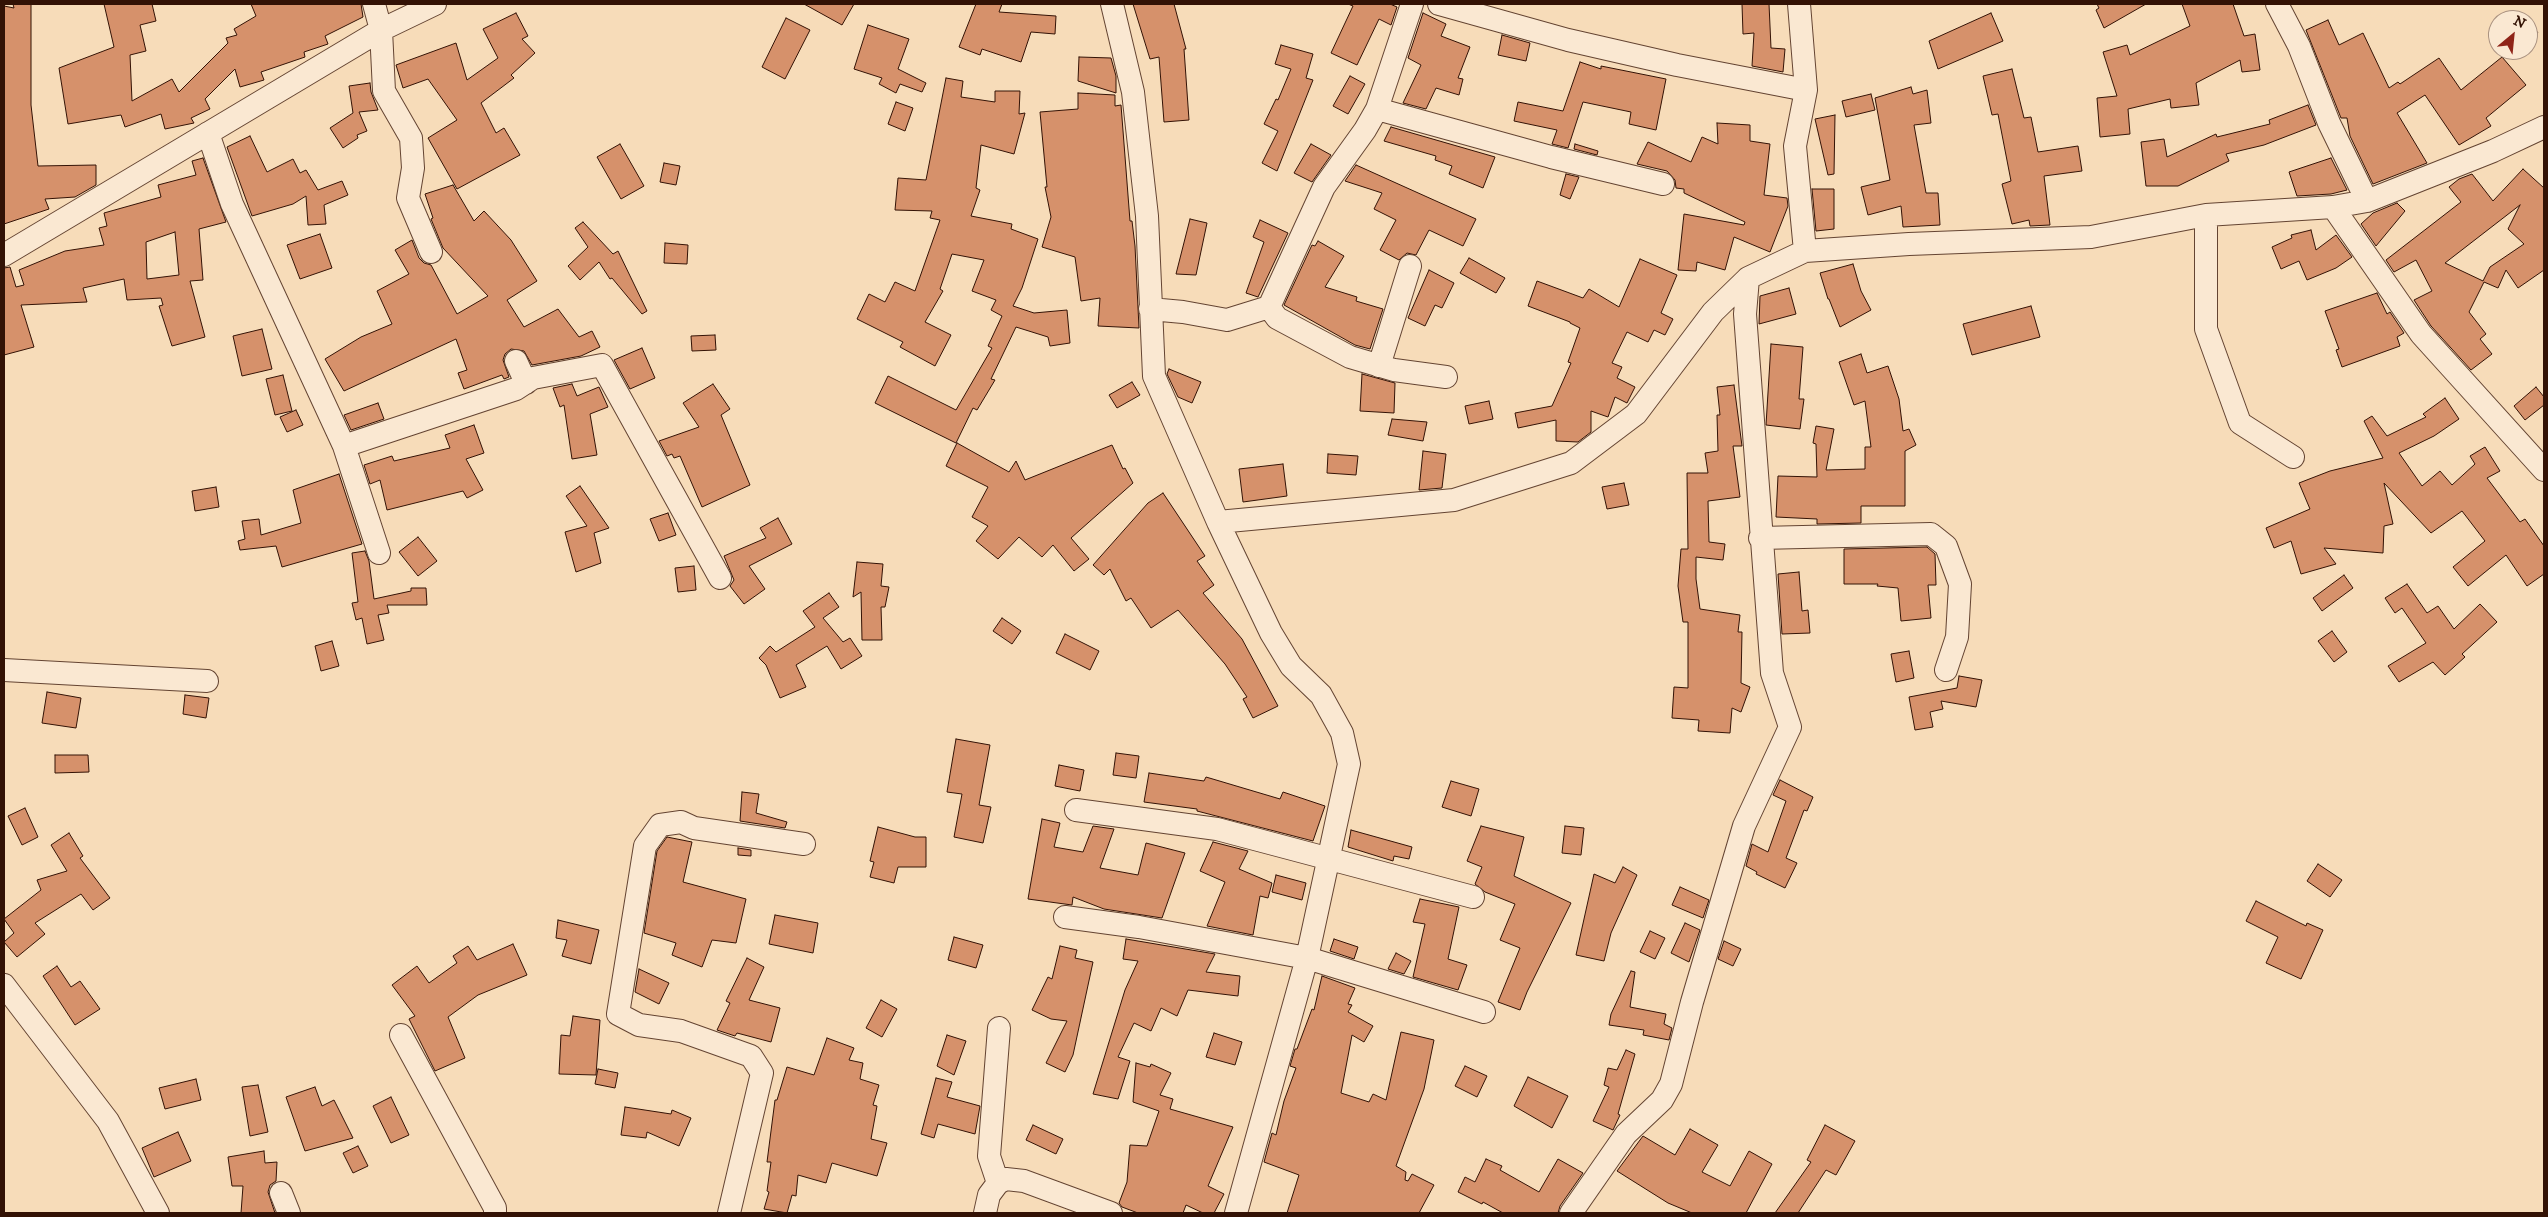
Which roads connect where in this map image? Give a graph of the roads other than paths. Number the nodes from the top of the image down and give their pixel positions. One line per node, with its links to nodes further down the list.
1 (374, 4): 8 (street)
2 (435, 4): 8 (street)
3 (1112, 4): 23 (street)
4 (1412, 4): 10 (street)
5 (1439, 4): 9 (street)
6 (1799, 4): 9 (street)
7 (2277, 4): 14 (street)
8 (381, 30): 12 (street); 18 (street)
9 (1806, 90): 17 (street)
10 (1376, 109): 13 (street); 22 (street)
11 (2544, 127): 14 (street)
12 (208, 133): 19 (street); 28 (street)
13 (1663, 184)
14 (2367, 201): 15 (street)
15 (2333, 206): 16 (street); 30 (street)
16 (2206, 215): 17 (street); 29 (street)
17 (1805, 251): 21 (street)
18 (431, 252)
19 (4, 256)
20 (1410, 266): 25 (street)
21 (1748, 278): 31 (street); 32 (street)
22 (1269, 307): 23 (street); 25 (street)
23 (1150, 309): 31 (street)
24 (516, 361): 27 (street)
25 (1379, 366): 26 (street)
26 (1446, 377)
27 (526, 383): 28 (street); 34 (street)
28 (344, 446): 33 (street)
29 (2293, 457)
30 (2544, 470)
31 (1218, 522): 40 (street)
32 (1760, 538): 36 (street); 55 (street)
33 (379, 553)
34 (720, 578)
35 (4, 670): 37 (street)
36 (1946, 670)
37 (206, 680)
38 (1076, 810): 40 (street)
39 (804, 844): 51 (street)
40 (1329, 859): 41 (street); 43 (street)
41 (1473, 897)
42 (1065, 917): 43 (street)
43 (1307, 958): 45 (street); 54 (street)
44 (4, 986): 49 (street)
45 (1484, 1012)
46 (999, 1028): 48 (street)
47 (401, 1035): 50 (street)
48 (998, 1183): 52 (street); 53 (street)
49 (158, 1213)
50 (496, 1213)
51 (729, 1213)
52 (985, 1213)
53 (1111, 1213)
54 (1236, 1213)
55 (1571, 1213)

